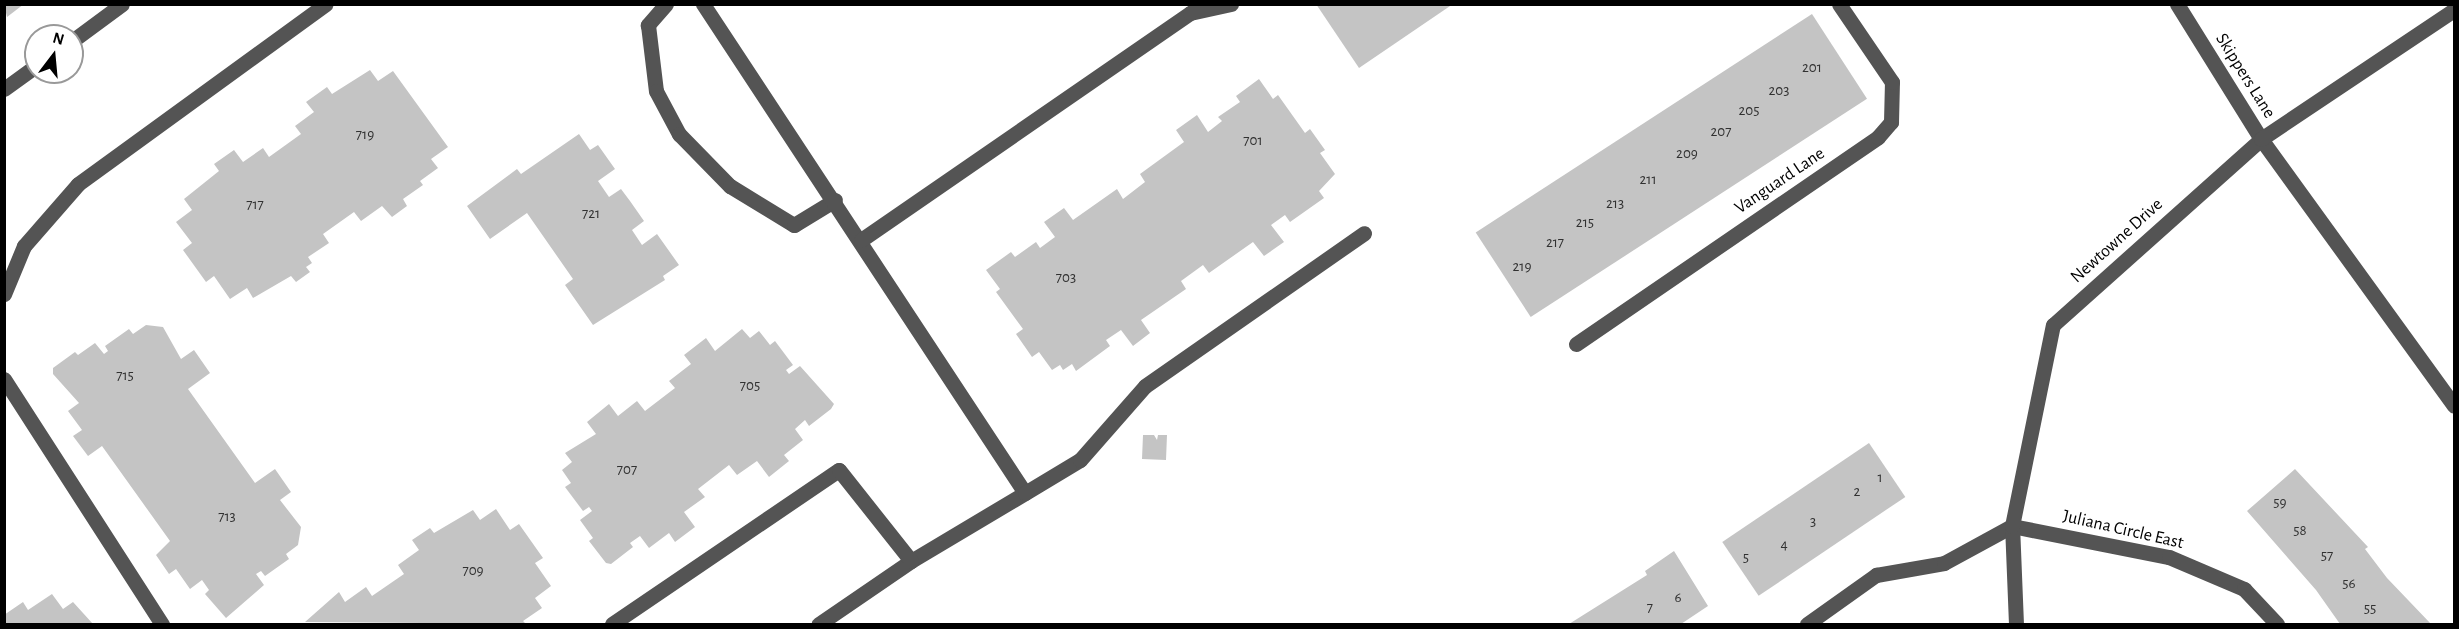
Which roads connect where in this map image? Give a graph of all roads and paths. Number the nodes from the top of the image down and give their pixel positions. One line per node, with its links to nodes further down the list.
1 (122, 4): 10 (street)
2 (326, 4): 17 (street)
3 (666, 4): 14 (street)
4 (703, 4): 14 (street)
5 (1231, 4): 8 (street)
6 (1839, 4): 18 (street, Vanguard Lane)
7 (2177, 4): 13 (street, Skippers Lane)
8 (1187, 9): 16 (street)
9 (2454, 10): 13 (street, Newtowne Drive)
10 (84, 31)
11 (24, 75): 12 (street)
12 (4, 89)
13 (2261, 138): 20 (street, Skippers Lane); 22 (street, Newtowne Drive)
14 (835, 200): 16 (street)
15 (1364, 233): 21 (street)
16 (861, 240): 21 (street)
17 (4, 294)
18 (1576, 345)
19 (4, 379): 24 (street)
20 (2454, 406)
21 (1025, 493): 23 (street)
22 (2012, 526): 27 (street); 28 (street, Newtowne Drive); 29 (street, Juliana Circle East)
23 (911, 561): 25 (street); 26 (street)
24 (162, 624)
25 (612, 624)
26 (819, 624)
27 (1807, 624)
28 (2016, 624)
29 (2277, 624)

